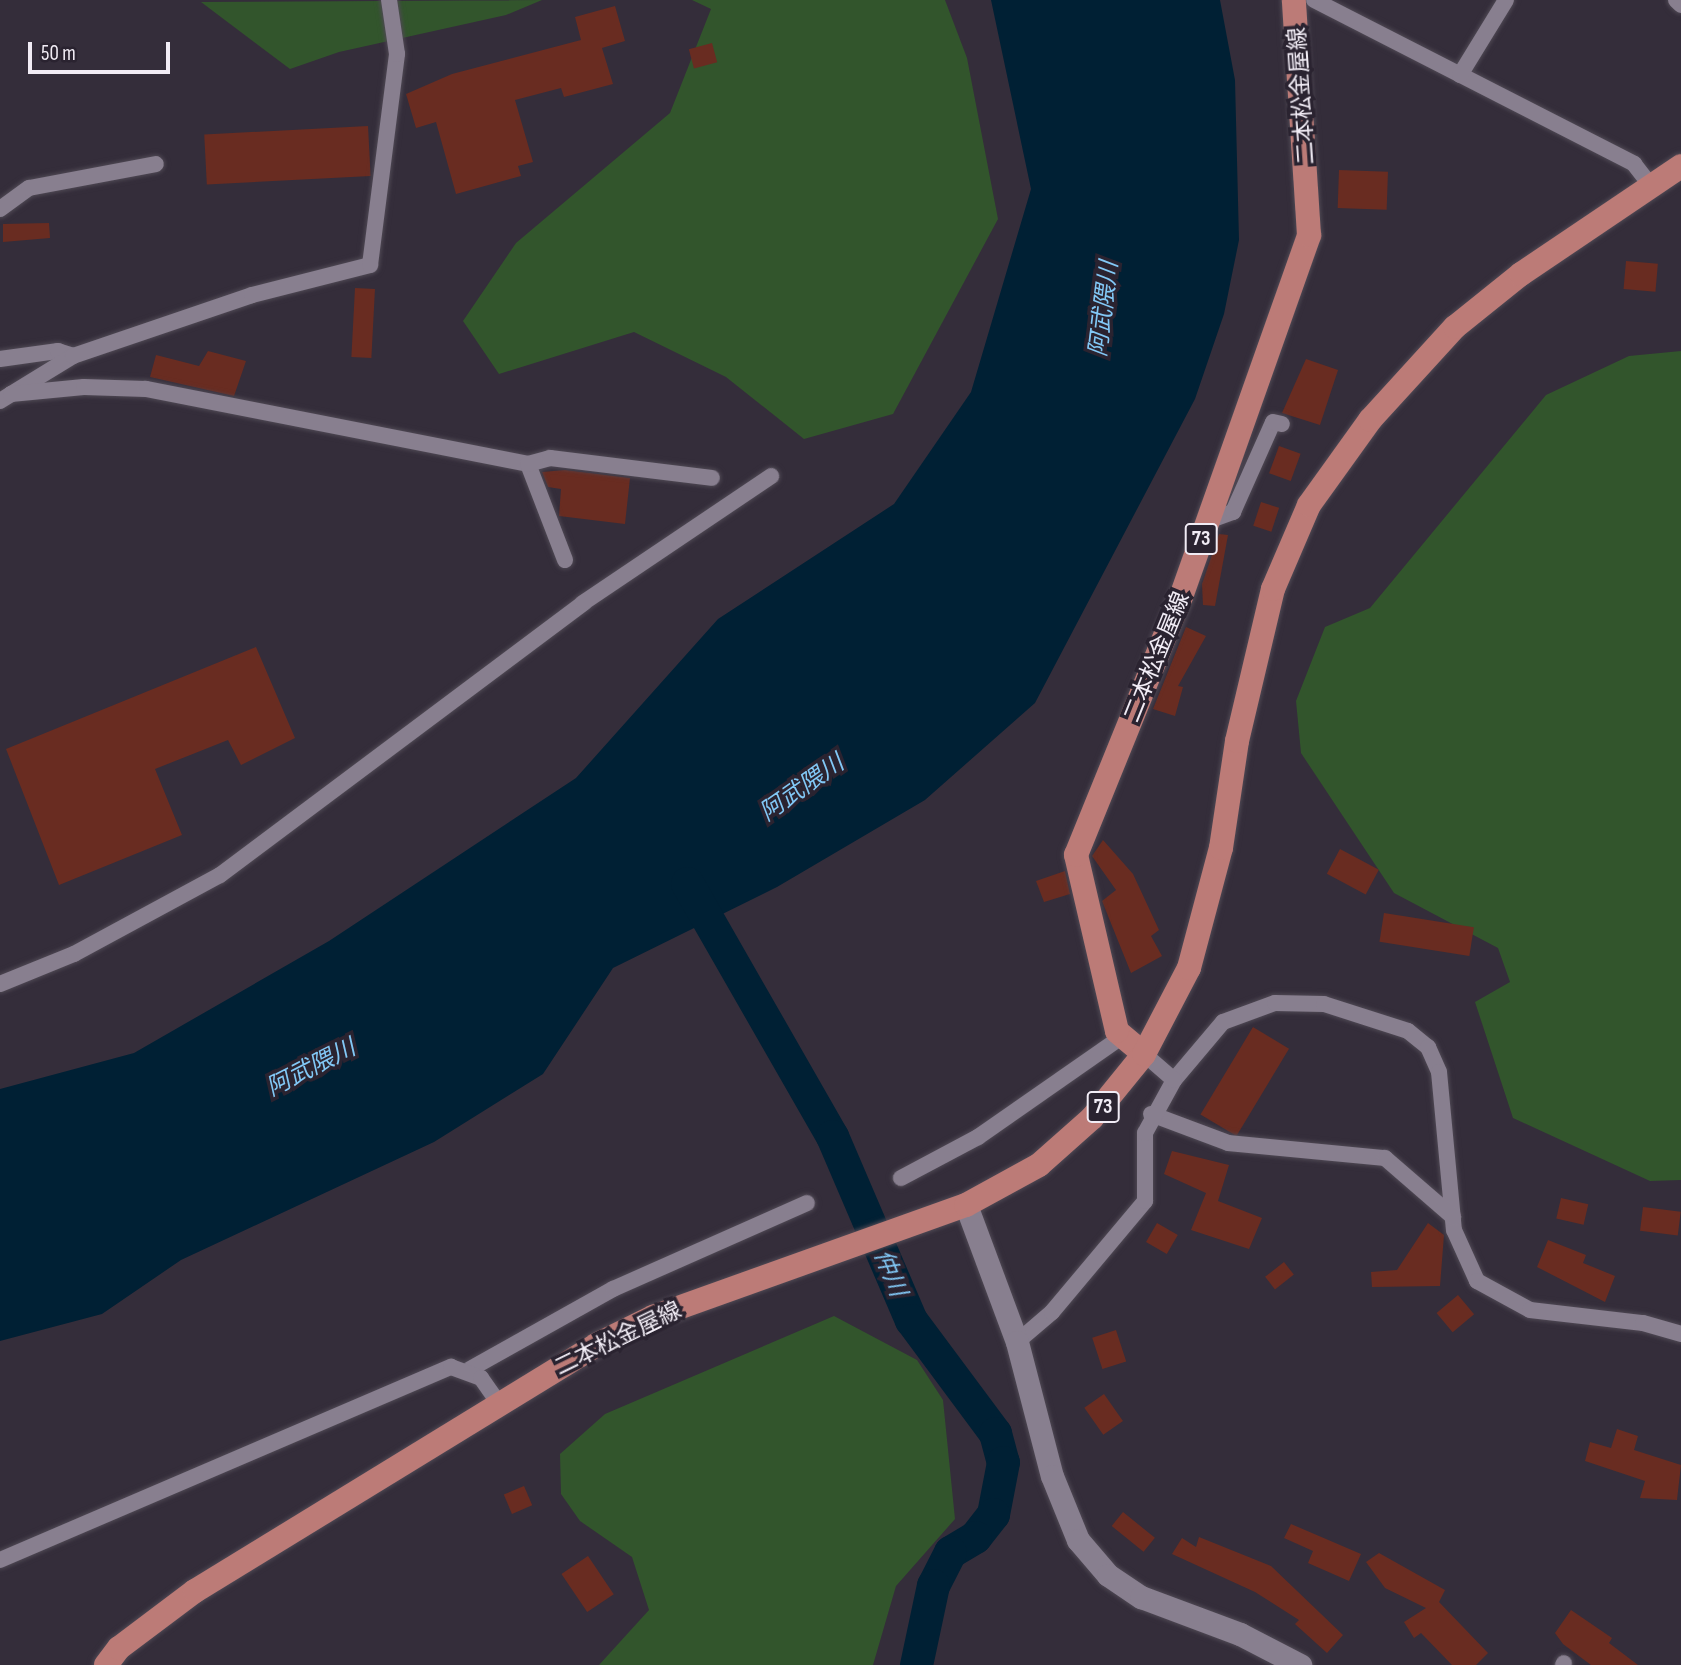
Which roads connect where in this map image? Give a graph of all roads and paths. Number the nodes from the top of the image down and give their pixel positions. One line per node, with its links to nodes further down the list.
1 (389, 0): 12 (street)
2 (1294, 0): 19 (main road, 二本松金屋線 / 73)
3 (1314, 0): 7 (street)
4 (1506, 0): 7 (street)
5 (1676, 0): 6 (street)
6 (1681, 5)
7 (1460, 75): 10 (street)
8 (156, 164): 11 (street)
9 (1681, 166): 10 (main road, 二本松金屋線 / 73)
10 (1651, 186): 23 (main road, 二本松金屋線 / 73)
11 (0, 209)
12 (73, 356): 13 (street); 14 (street)
13 (0, 359)
14 (5, 398): 16 (street)
15 (1282, 424): 19 (street)
16 (528, 464): 18 (street); 20 (street)
17 (771, 476): 21 (street)
18 (712, 478)
19 (1208, 521): 22 (main road, 二本松金屋線 / 73)
20 (565, 561)
21 (0, 984)
22 (1120, 1038): 23 (main road); 26 (street)
23 (1144, 1054): 24 (street); 28 (main road, 二本松金屋線 / 73)
24 (1174, 1080): 25 (street); 29 (street)
25 (1151, 1114): 29 (street); 31 (street)
26 (901, 1178)
27 (807, 1203): 32 (street)
28 (966, 1205): 31 (street); 33 (main road, 二本松金屋線 / 73)
29 (1453, 1217): 30 (street)
30 (1681, 1334)
31 (1017, 1342): 36 (street)
32 (470, 1369): 33 (street); 34 (street)
33 (497, 1401): 35 (main road, 二本松金屋線 / 73)
34 (0, 1560)
35 (106, 1665)
36 (1300, 1665)

